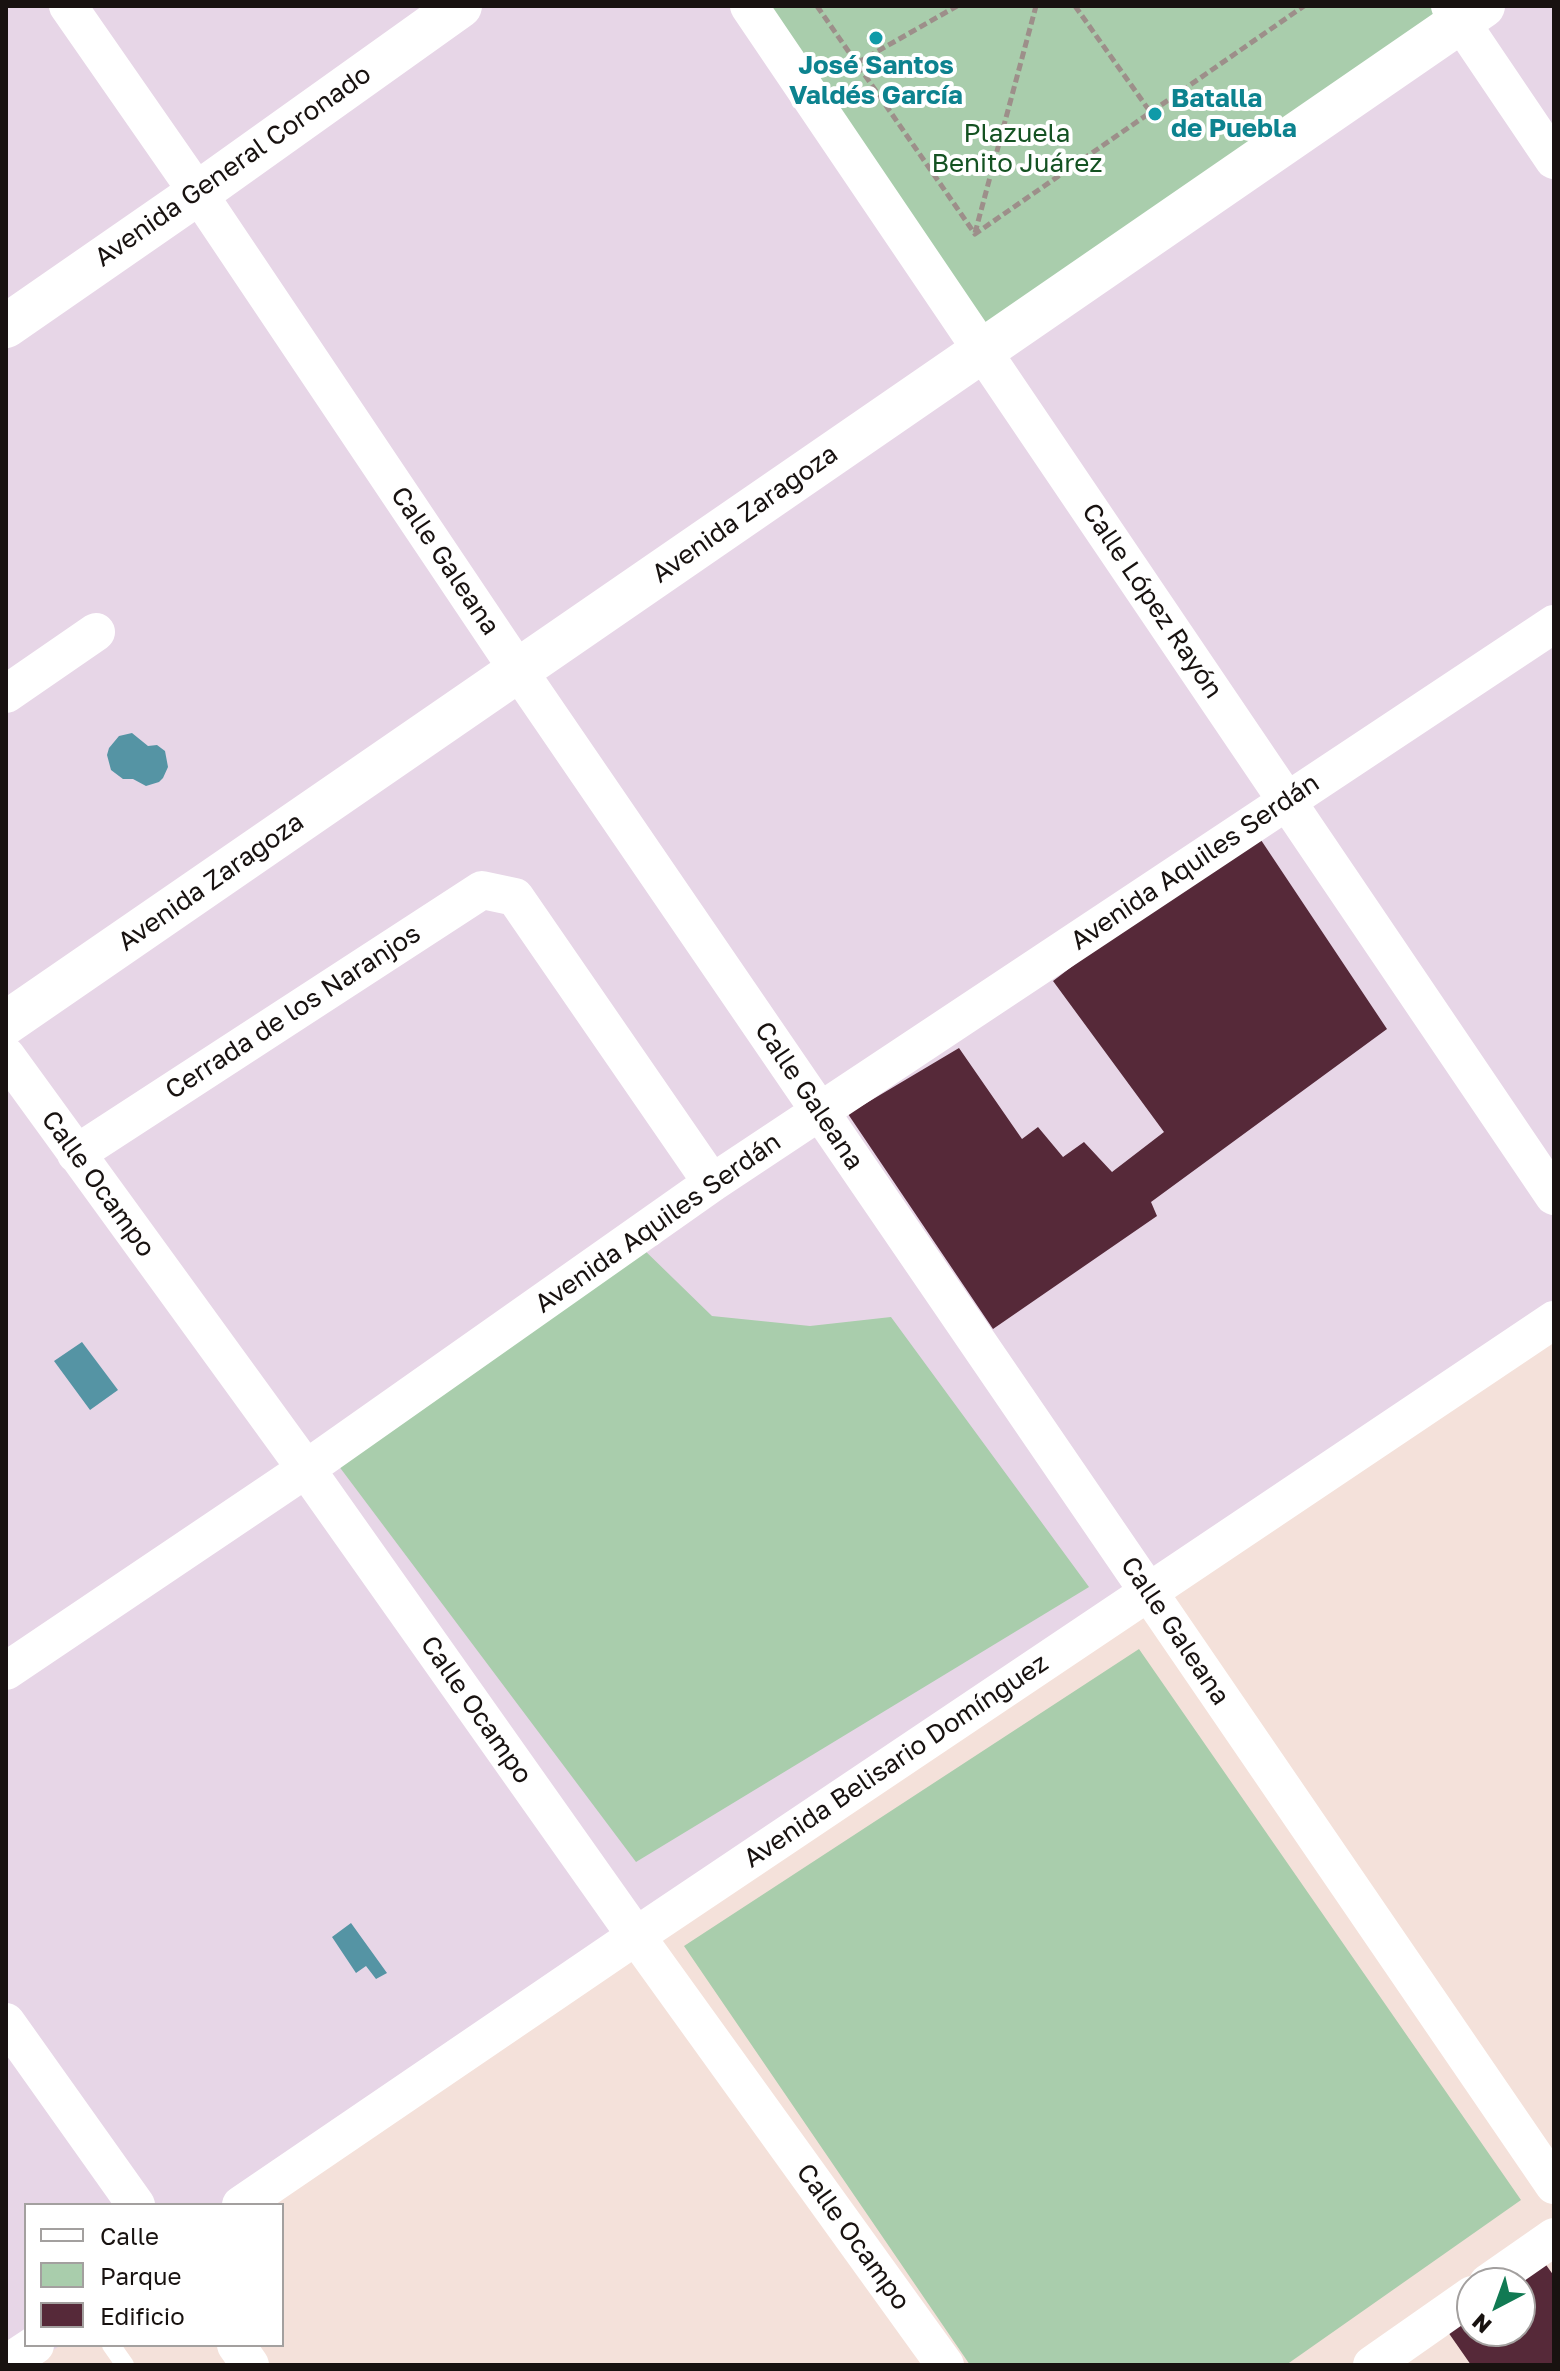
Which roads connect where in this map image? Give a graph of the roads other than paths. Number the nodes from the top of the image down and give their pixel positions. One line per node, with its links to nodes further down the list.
1 (68, 6): 6 (street, Calle Galeana)
2 (460, 6): 6 (street, Avenida General Coronado)
3 (749, 6): 8 (street, Calle López Rayón)
4 (1464, 11): 5 (street); 8 (street, Avenida Zaragoza)
5 (1554, 160)
6 (198, 193): 7 (street, Avenida General Coronado); 11 (street, Calle Galeana)
7 (6, 326)
8 (982, 351): 11 (street, Avenida Zaragoza); 13 (street, Calle López Rayón)
9 (1554, 624): 13 (street, Avenida Aquiles Serdán)
10 (96, 632): 12 (street)
11 (518, 670): 14 (street, Avenida Zaragoza); 16 (street, Calle Galeana)
12 (6, 694)
13 (1287, 801): 16 (street, Avenida Aquiles Serdán); 19 (street, Calle López Rayón)
14 (6, 1023)
15 (6, 1056): 17 (street, Calle Ocampo)
16 (820, 1112): 18 (street, Avenida Aquiles Serdán); 22 (street, Calle Galeana)
17 (76, 1154): 18 (street, Cerrada de los Naranjos); 21 (street, Calle Ocampo)
18 (712, 1183): 21 (street, Avenida Aquiles Serdán)
19 (1554, 1196)
20 (1554, 1320): 22 (street, Avenida Belisario Domínguez)
21 (306, 1469): 23 (street, Avenida Aquiles Serdán); 24 (street, Calle Ocampo)
22 (1149, 1592): 24 (street, Avenida Belisario Domínguez); 26 (street, Calle Galeana)
23 (6, 1671)
24 (636, 1936): 28 (street, Avenida Belisario Domínguez); 38 (street, Calle Ocampo)
25 (6, 2022): 27 (street)
26 (1554, 2185)
27 (135, 2203)
28 (244, 2203)
29 (1554, 2237): 30 (street)
30 (1511, 2267)
31 (1456, 2306): 39 (street)
32 (32, 2347): 35 (street)
33 (112, 2347): 36 (lane)
34 (237, 2347): 37 (street)
35 (6, 2364)
36 (125, 2365)
37 (250, 2365)
38 (945, 2365)
39 (1372, 2365)

